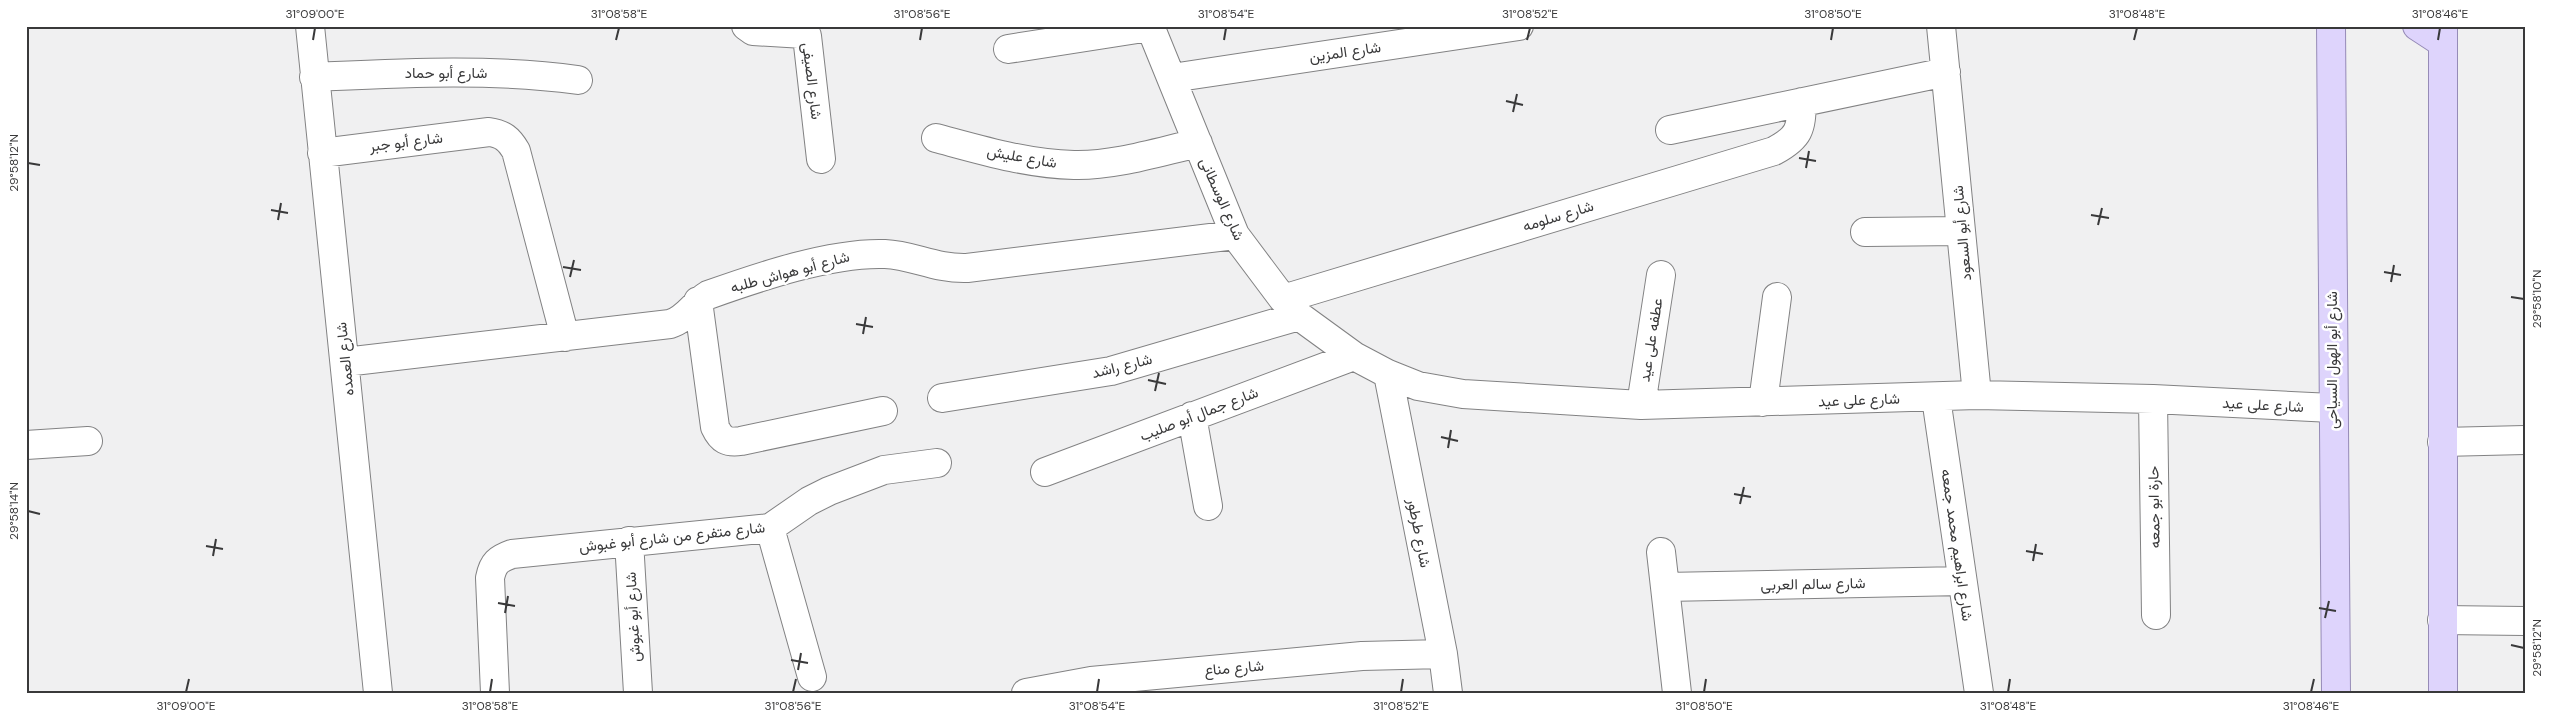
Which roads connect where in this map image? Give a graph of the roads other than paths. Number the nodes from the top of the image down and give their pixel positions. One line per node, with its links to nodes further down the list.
1 (310, 26): 11 (street, شارع العمده)
2 (746, 26): 19 (street, شارع الصيفى)
3 (1150, 26): 9 (street); 12 (street, شارع الوسطانى)
4 (1519, 26): 12 (street, شارع المزين)
5 (1941, 26): 10 (street, شارع أبو السعود)
6 (2417, 26): 8 (main road)
7 (2338, 29): 37 (main road, شارع أبو الهول السياحى)
8 (2443, 34): 42 (main road)
9 (1008, 49)
10 (1946, 72): 14 (street); 20 (street, شارع أبو السعود)
11 (314, 77): 13 (street, شارع أبو حماد); 18 (street, شارع العمده)
12 (1172, 78): 17 (street, شارع الوسطانى)
13 (578, 80)
14 (1802, 102): 15 (street); 26 (street, شارع سلومه)
15 (1670, 130)
16 (936, 138): 17 (street, شارع عليش)
17 (1198, 143): 22 (street, شارع الوسطانى)
18 (322, 153): 27 (street, شارع أبو جبر); 29 (street, شارع العمده)
19 (822, 159)
20 (1962, 231): 21 (street); 31 (street, شارع أبو السعود)
21 (1864, 232)
22 (1235, 235): 25 (street, شارع أبو هواش طلبه); 26 (street, شارع الوسطانى)
23 (1661, 275): 36 (street, عطفه على عيد)
24 (1777, 297): 35 (street)
25 (698, 301): 27 (street, شارع أبو هواش طلبه); 38 (street)
26 (1291, 307): 28 (street, شارع الوسطانى); 32 (street, شارع راشد)
27 (564, 336): 29 (street, شارع أبو هواش طلبه)
28 (1354, 356): 30 (street, شارع الوسطانى); 39 (street, شارع جمال أبو صليب)
29 (345, 362): 58 (street, شارع العمده)
30 (1388, 374): 36 (street, شارع على عيد); 55 (street, شارع طرطور)
31 (1977, 395): 33 (street, شارع على عيد); 34 (street, شارع على عيد)
32 (942, 398)
33 (1936, 398): 35 (street, شارع على عيد); 50 (street, شارع ابراهيم محمد جمعه)
34 (2153, 399): 37 (street, شارع على عيد); 52 (street, حارة ابو جمعه)
35 (1762, 402): 36 (street, شارع على عيد)
36 (1641, 405)
37 (2332, 408): 65 (main road, شارع أبو الهول السياحى)
38 (883, 411)
39 (1192, 416): 45 (street, شارع جمال أبو صليب); 46 (street)
40 (2525, 440): 42 (street)
41 (88, 441): 43 (street)
42 (2442, 442): 53 (main road)
43 (26, 445)
44 (936, 464): 47 (street, شارع متفرع من شارع أبو غبوش)
45 (1045, 472)
46 (1208, 506)
47 (770, 528): 48 (street, شارع متفرع من شارع أبو غبوش); 56 (street)
48 (629, 541): 59 (street, شارع متفرع من شارع أبو غبوش); 60 (street, شارع أبو غبوش)
49 (1661, 552): 51 (street)
50 (1962, 580): 51 (street, شارع سالم العربى); 64 (street, شارع ابراهيم محمد جمعه)
51 (1665, 588): 63 (street)
52 (2156, 615)
53 (2442, 620): 54 (street); 66 (main road)
54 (2525, 621)
55 (1443, 654): 57 (street, شارع مناع); 62 (street, شارع طرطور)
56 (812, 677)
57 (1092, 687): 61 (street, شارع مناع)
58 (378, 693)
59 (495, 693)
60 (638, 693)
61 (1026, 693)
62 (1448, 693)
63 (1678, 693)
64 (1979, 693)
65 (2336, 693)
66 (2443, 693)

